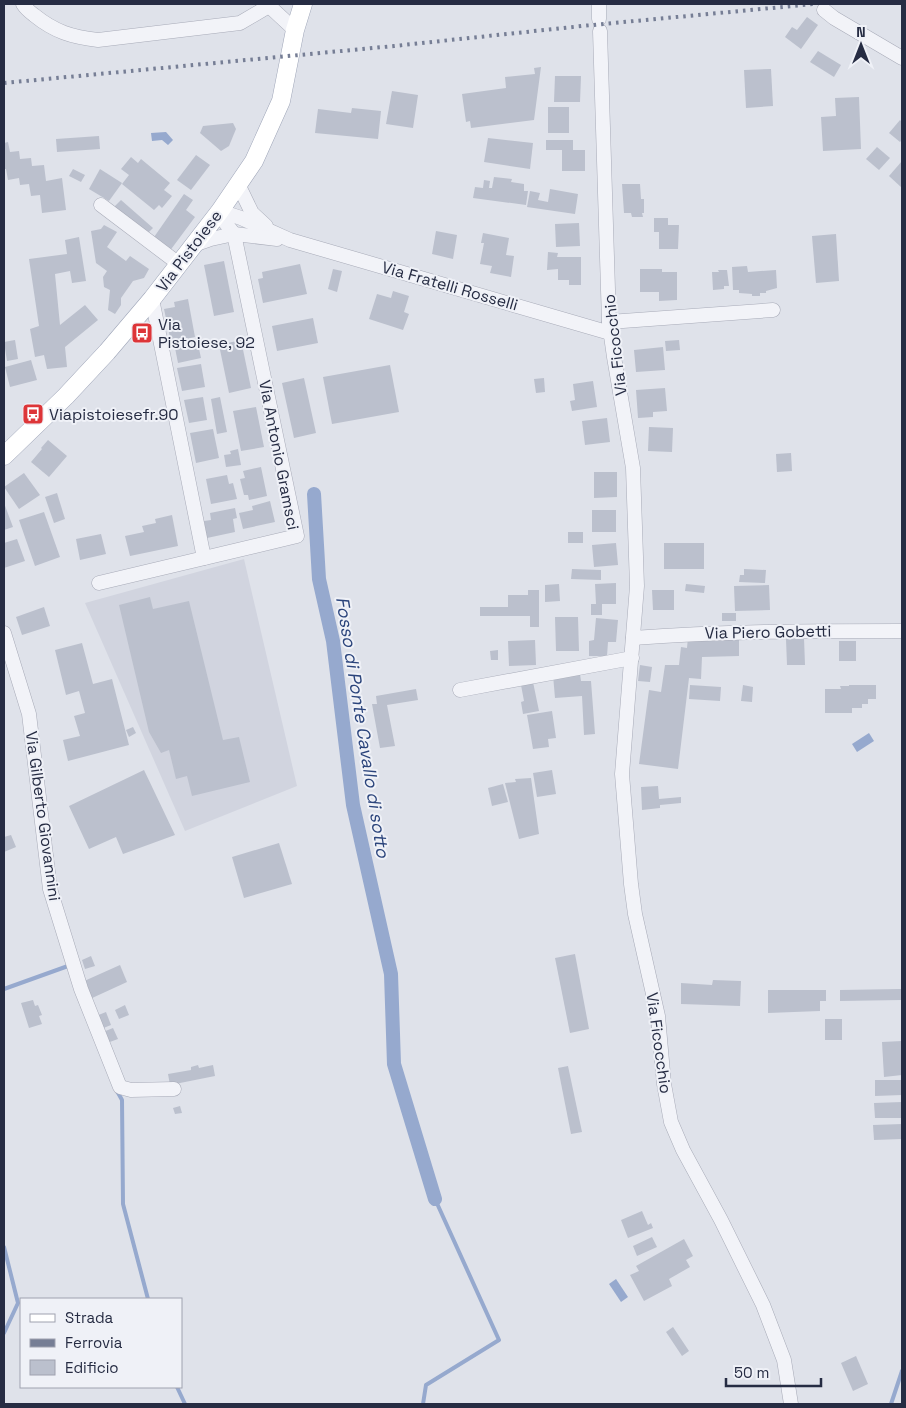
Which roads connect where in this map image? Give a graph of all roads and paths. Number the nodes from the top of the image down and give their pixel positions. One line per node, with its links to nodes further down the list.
1 (23, 4): 4 (street)
2 (303, 4): 6 (main road, Via Pistoiese)
3 (599, 4): 17 (street, Via Ficocchio)
4 (268, 5): 6 (street)
5 (824, 10): 7 (street)
6 (295, 30): 8 (main road, Via Pistoiese)
7 (902, 58)
8 (238, 184): 10 (main road, Via Pistoiese); 12 (street, Via Fratelli Rosselli)
9 (101, 205): 14 (street)
10 (220, 211): 11 (street); 12 (street, Via Fratelli Rosselli); 13 (main road, Via Pistoiese)
11 (234, 234): 12 (street, Via Fratelli Rosselli); 13 (street, Via Fratelli Rosselli); 19 (street, Via Antonio Gramsci)
12 (290, 240): 17 (street, Via Fratelli Rosselli)
13 (194, 245): 14 (main road, Via Pistoiese)
14 (179, 264): 15 (main road, Via Pistoiese)
15 (152, 299): 18 (main road, Via Pistoiese); 19 (street)
16 (773, 310): 17 (street)
17 (610, 328): 23 (street, Via Ficocchio)
18 (4, 456)
19 (204, 558): 20 (street, Via Antonio Gramsci)
20 (99, 583)
21 (902, 631): 23 (street, Via Piero Gobetti)
22 (4, 633): 26 (street, Via Gilberto Giovannini)
23 (633, 638): 24 (street, Via Ficocchio)
24 (632, 658): 25 (street); 27 (street, Via Ficocchio)
25 (460, 690)
26 (174, 1089)
27 (791, 1404)

